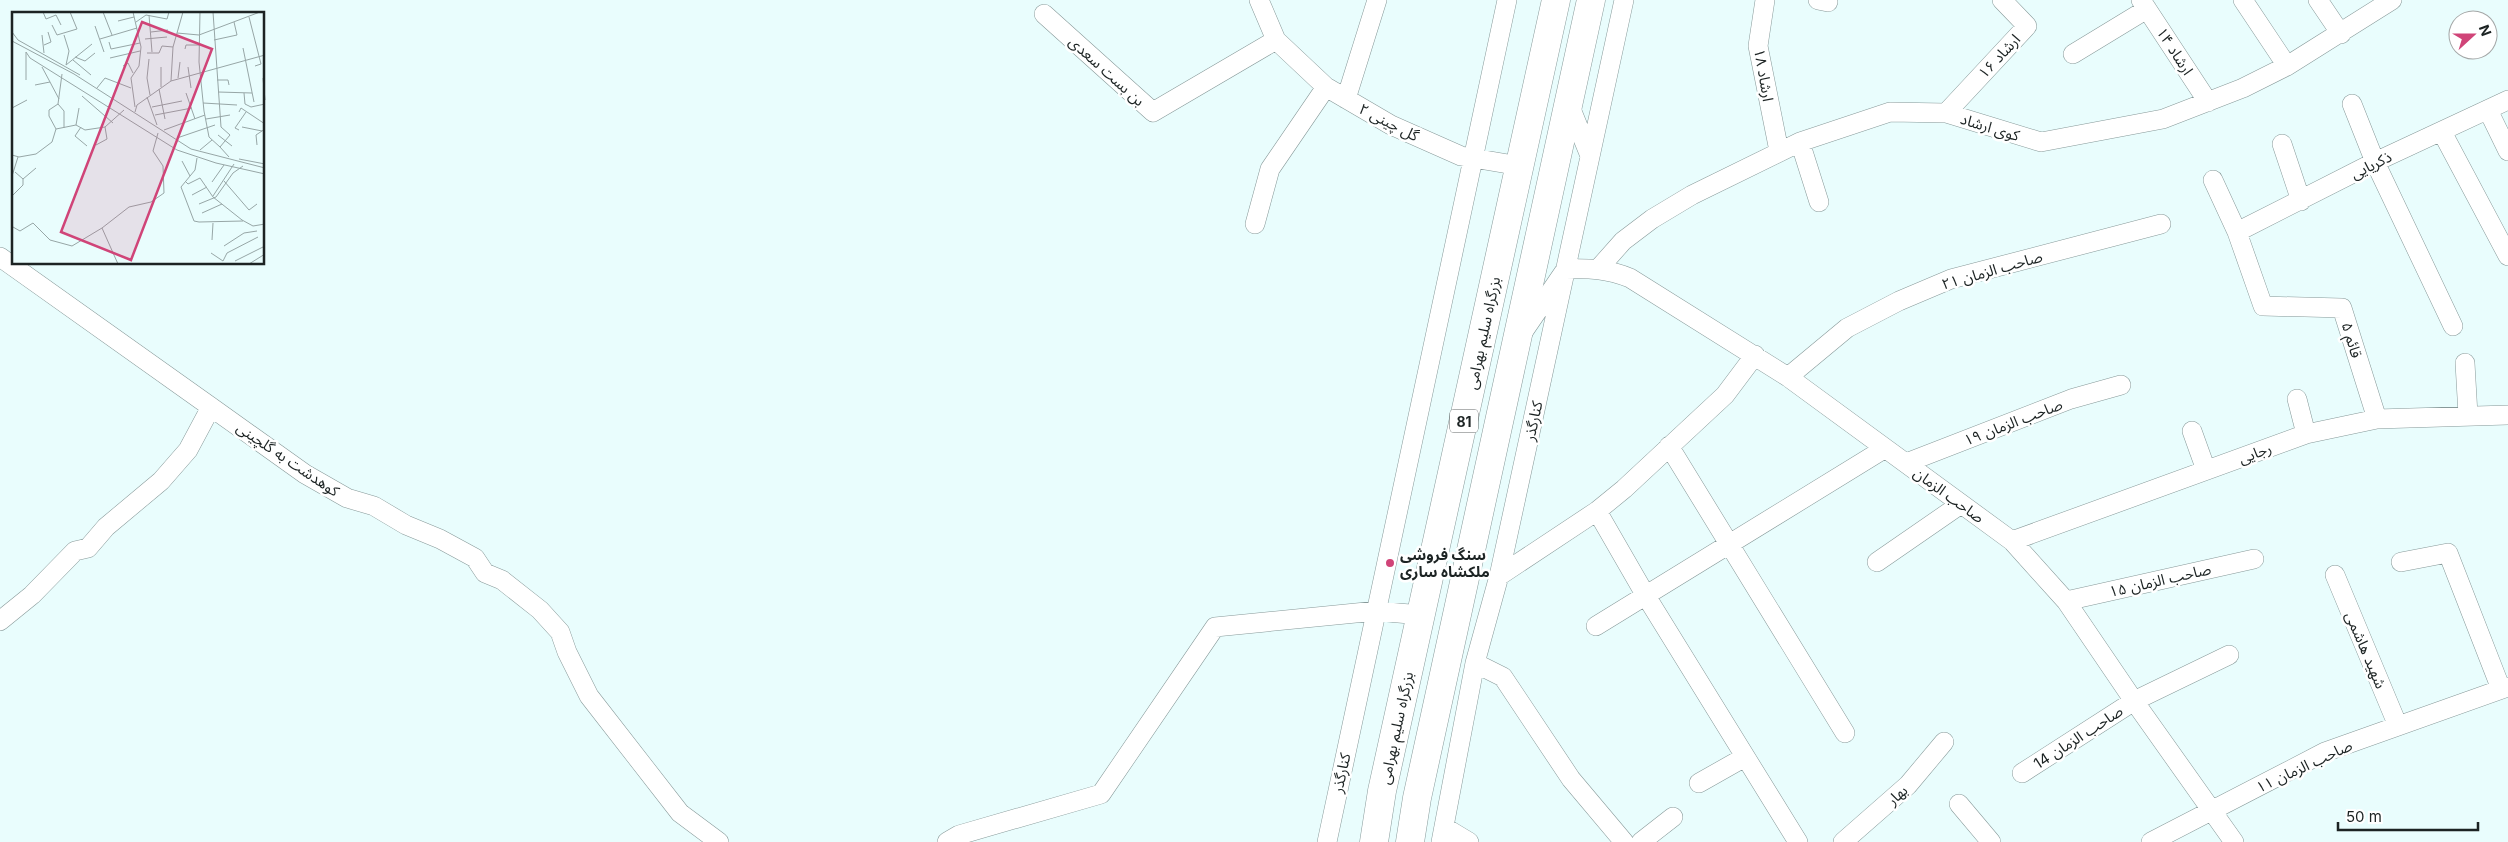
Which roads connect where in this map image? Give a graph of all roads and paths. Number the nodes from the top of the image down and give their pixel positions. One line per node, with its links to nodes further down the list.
1 (1259, 0): 15 (street)
2 (1377, 0): 19 (street)
3 (1507, 0): 32 (street, کنارگذر)
4 (1556, 0): 34 (highway, بزرگراه سلیم بهرامی / 81)
5 (1591, 0): 22 (highway, 81)
6 (1624, 0): 31 (street, کنارگذر)
7 (1765, 0): 29 (street, ارشاد ۱۸)
8 (2002, 0): 25 (street, ارشاد ۱۶)
9 (2243, 0): 17 (street)
10 (2318, 0): 14 (street)
11 (2392, 0): 14 (street, کوی ارشاد)
12 (2144, 5): 16 (street); 21 (street, ارشاد ۱۴)
13 (1044, 14): 15 (street, بن بست سعدی)
14 (2341, 34): 17 (street, کوی ارشاد)
15 (1276, 40): 18 (street, گل چینی ۲)
16 (2073, 54)
17 (2287, 66): 21 (street, کوی ارشاد)
18 (1326, 87): 19 (street, گل چینی ۲); 38 (street)
19 (1346, 99): 32 (street, گل چینی ۲)
20 (2508, 100): 24 (street, ذکریایی)
21 (2208, 102): 25 (street, کوی ارشاد)
22 (1569, 104): 31 (street); 46 (highway, 81)
23 (2352, 104): 33 (street)
24 (2488, 110): 26 (street, ذکریایی); 30 (street)
25 (1946, 113): 27 (street, کوی ارشاد)
26 (2442, 132): 33 (street, ذکریایی); 41 (street)
27 (1800, 142): 29 (street, کوی ارشاد); 37 (street)
28 (2282, 144): 36 (street)
29 (1779, 150): 43 (street, کوی ارشاد)
30 (2508, 151)
31 (1590, 156): 44 (street, کنارگذر)
32 (1472, 158): 34 (street, گل چینی ۲); 73 (street, کنارگذر)
33 (2375, 162): 36 (street, ذکریایی); 45 (street)
34 (1520, 166): 74 (highway, بزرگراه سلیم بهرامی / 81)
35 (2212, 180): 40 (street)
36 (2301, 201): 40 (street, ذکریایی)
37 (1819, 202)
38 (1256, 224)
39 (2161, 224): 49 (street, صاحب الزمان ۲۱)
40 (2237, 232): 55 (street, قائم ۵)
41 (2508, 256)
42 (0, 257): 52 (street, کوهدشت به گلچینی)
43 (1599, 268): 44 (street, صاحب الزمان); 47 (street, صاحب الزمان)
44 (1566, 269): 46 (street); 70 (street, کنارگذر)
45 (2452, 326)
46 (1518, 339): 95 (highway, 81)
47 (1755, 355): 49 (street, صاحب الزمان); 58 (street)
48 (2466, 363): 53 (street)
49 (1788, 377): 59 (street, صاحب الزمان)
50 (2121, 385): 60 (street, صاحب الزمان ۱۹)
51 (2297, 398): 57 (street)
52 (211, 407): 75 (street); 91 (street, کوهدشت به گلچینی)
53 (2468, 415): 54 (street, رجایی); 55 (street, رجایی)
54 (2508, 415)
55 (2377, 419): 57 (street, رجایی)
56 (2192, 431): 61 (street)
57 (2306, 434): 61 (street, رجایی)
58 (1669, 446): 63 (street); 65 (street)
59 (1884, 449): 60 (street, صاحب الزمان); 65 (street)
60 (1906, 463): 62 (street, صاحب الزمان)
61 (2206, 470): 64 (street, رجایی)
62 (1961, 504): 64 (street, صاحب الزمان); 67 (street)
63 (1597, 511): 70 (street); 71 (street)
64 (2012, 541): 72 (street, صاحب الزمان)
65 (1730, 544): 71 (street); 82 (street)
66 (2254, 559): 72 (street, صاحب الزمان ۱۵)
67 (1876, 562)
68 (2401, 562): 79 (street)
69 (2334, 575): 81 (street, شهید هاشمی)
70 (1499, 576): 78 (street, کنارگذر)
71 (1646, 596): 76 (street); 84 (street)
72 (2066, 601): 80 (street, صاحب الزمان)
73 (1376, 611): 74 (street); 92 (street); 93 (street, کنارگذر)
74 (1421, 615): 94 (highway, بزرگراه سلیم بهرامی / 81)
75 (0, 621)
76 (1596, 626)
77 (2229, 655): 80 (street, صاحب الزمان 14)
78 (1475, 663): 90 (street, کنارگذر); 97 (street)
79 (2505, 688): 81 (street, صاحب الزمان ۱۱)
80 (2134, 701): 85 (street, صاحب الزمان 14); 88 (street, صاحب الزمان)
81 (2398, 726): 88 (street, صاحب الزمان ۱۱)
82 (1844, 732)
83 (1944, 742): 100 (street, بهار)
84 (1745, 757): 86 (street); 99 (street)
85 (2022, 773)
86 (1699, 783)
87 (1959, 804): 101 (street)
88 (2212, 811): 102 (street, صاحب الزمان ۱۱); 103 (street, صاحب الزمان)
89 (1673, 817): 98 (street)
90 (1443, 834): 96 (street)
91 (719, 842)
92 (947, 842)
93 (1327, 842)
94 (1374, 842)
95 (1410, 842)
96 (1469, 842)
97 (1624, 842)
98 (1640, 842)
99 (1798, 842)
100 (1843, 842)
101 (1991, 842)
102 (2151, 842)
103 (2234, 842)

